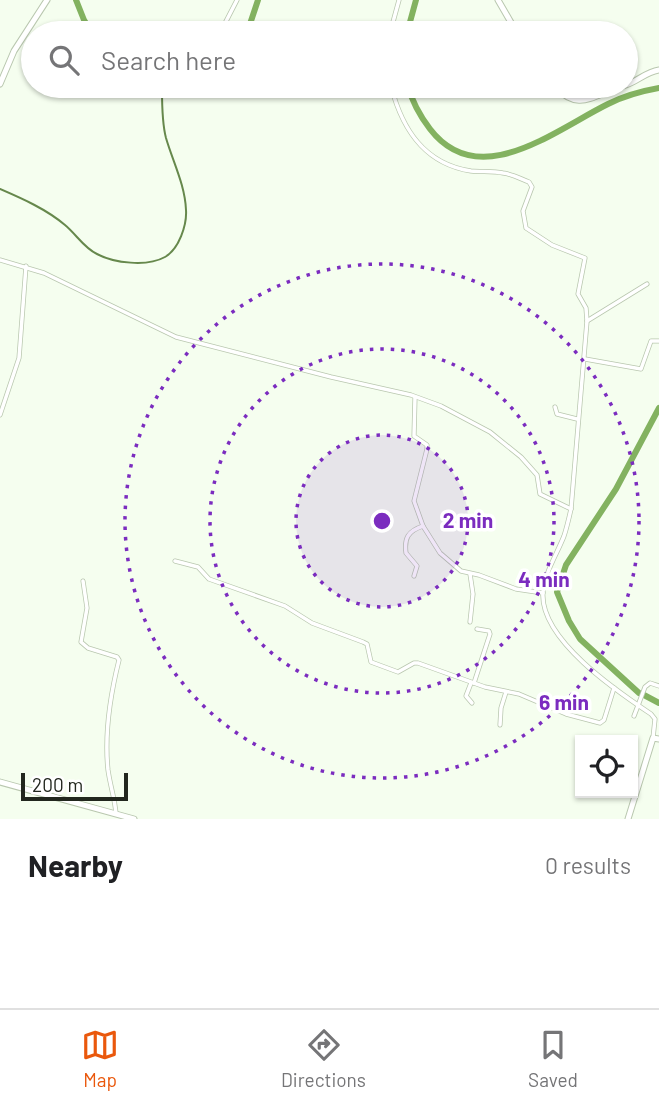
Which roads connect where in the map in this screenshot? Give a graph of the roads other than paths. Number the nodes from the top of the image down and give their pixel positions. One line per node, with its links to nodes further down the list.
1 (47, 0): 5 (street)
2 (237, 0): 6 (street)
3 (399, 0): 7 (street)
4 (498, 0): 8 (street)
5 (33, 21)
6 (226, 21)
7 (393, 21)
8 (510, 21)
9 (21, 40): 12 (street)
10 (659, 70): 11 (street)
11 (638, 80)
12 (0, 84)
13 (395, 98): 19 (street)
14 (568, 98): 15 (street)
15 (588, 98)
16 (0, 260): 17 (street)
17 (26, 266): 22 (street); 24 (street)
18 (647, 284): 19 (street)
19 (587, 321): 21 (street)
20 (659, 341): 21 (street)
21 (585, 359): 25 (street)
22 (415, 397): 26 (street); 27 (street)
23 (555, 407): 25 (street)
24 (0, 415)
25 (578, 419): 26 (street)
26 (571, 509): 32 (street)
27 (422, 526): 29 (street); 30 (street)
28 (176, 561): 35 (street)
29 (470, 574): 32 (street); 33 (street)
30 (414, 576)
31 (83, 581): 45 (street)
32 (543, 593): 37 (street)
33 (470, 622)
34 (477, 629): 35 (street)
35 (473, 683): 38 (street); 39 (street)
36 (659, 686): 40 (street)
37 (614, 688): 38 (street); 40 (street)
38 (506, 692): 42 (street)
39 (472, 703)
40 (637, 705): 41 (street); 43 (street)
41 (634, 716)
42 (500, 725)
43 (656, 738): 47 (street)
44 (0, 782): 45 (street)
45 (118, 816): 46 (street)
46 (134, 819)
47 (628, 819)

